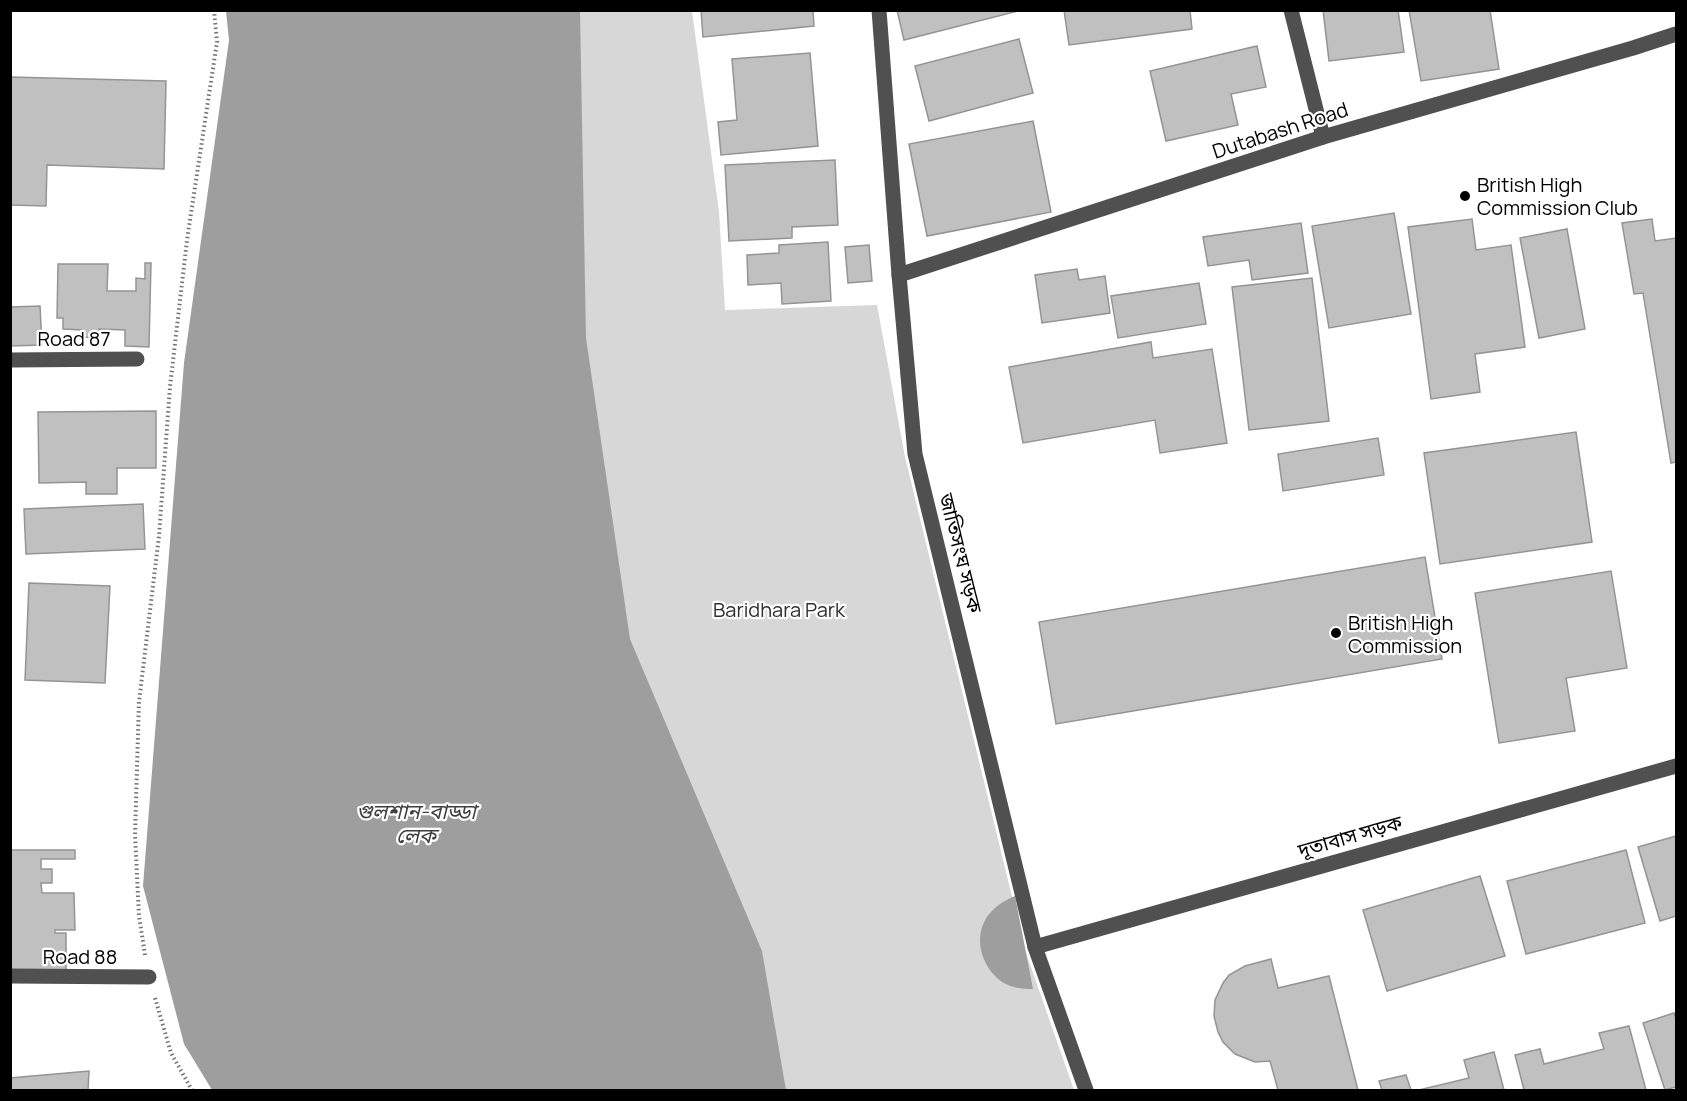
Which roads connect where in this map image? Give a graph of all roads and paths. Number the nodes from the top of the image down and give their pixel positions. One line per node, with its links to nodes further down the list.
1 (214, 10): 12 (path)
2 (879, 10): 6 (street, জাতিসংঘ সড়ক)
3 (1291, 10): 5 (street)
4 (1677, 33): 5 (street, Dutabash Road)
5 (1323, 137): 6 (street, Dutabash Road)
6 (899, 275): 10 (street, জাতিসংঘ সড়ক)
7 (137, 359): 8 (street, Road 87)
8 (10, 360)
9 (1677, 766): 10 (street, দূতাবাস সড়ক)
10 (1035, 947): 14 (street, জাতিসংঘ সড়ক)
11 (10, 976): 12 (street, Road 88)
12 (148, 977): 13 (path)
13 (192, 1090)
14 (1086, 1090)

